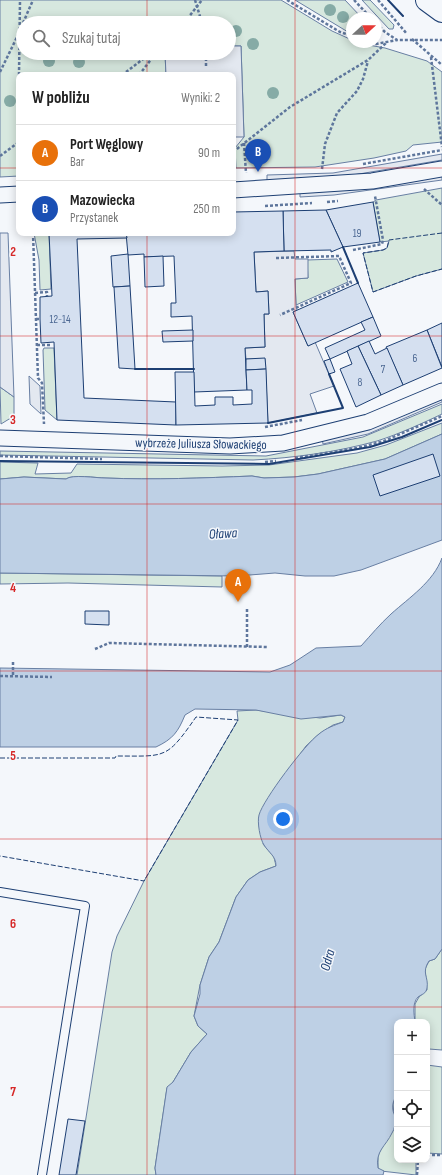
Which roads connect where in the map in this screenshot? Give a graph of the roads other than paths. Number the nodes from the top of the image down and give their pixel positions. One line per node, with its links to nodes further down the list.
1 (427, 0): 2 (main road)
2 (442, 11)
3 (442, 169): 4 (street)
4 (236, 190)
5 (16, 194): 6 (street)
6 (0, 195)
7 (442, 390): 8 (street, wybrzeże Juliusza Słowackiego)
8 (0, 438)
9 (0, 892): 10 (lane)
10 (42, 1175)

